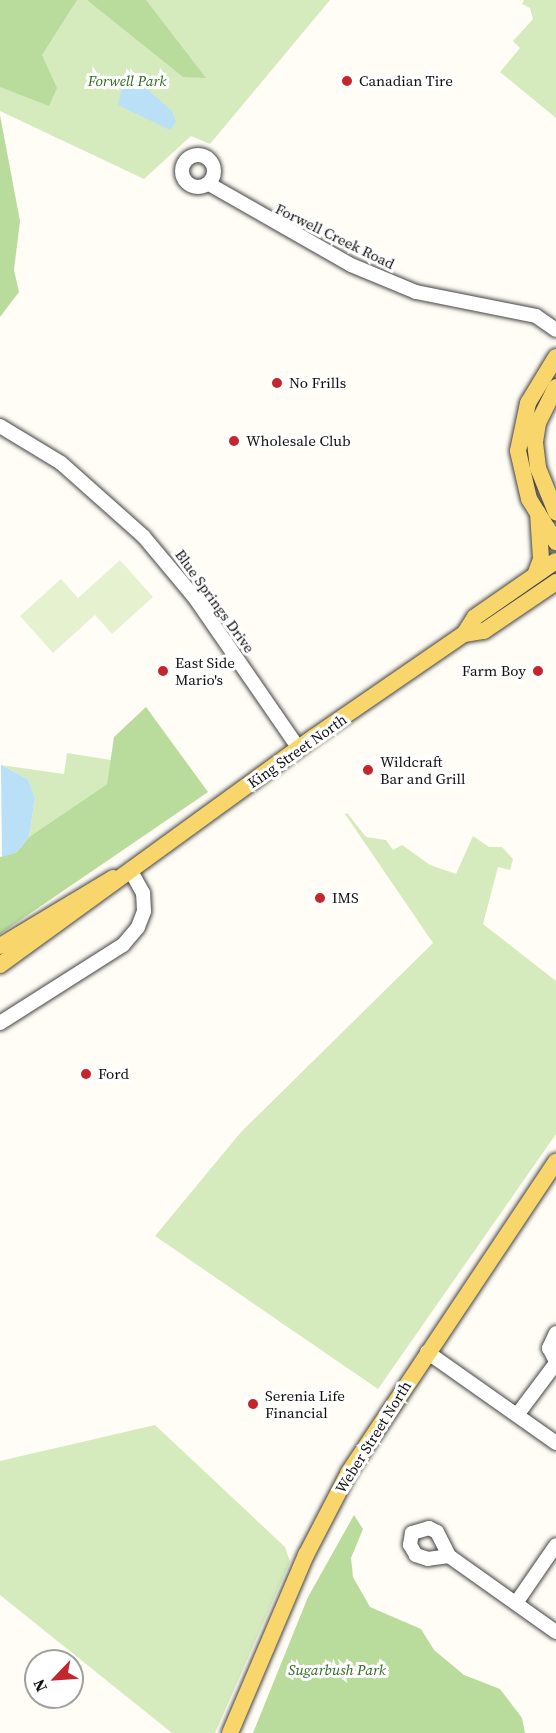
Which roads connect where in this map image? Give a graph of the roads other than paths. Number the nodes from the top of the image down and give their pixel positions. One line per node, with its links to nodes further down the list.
1 (209, 184): 2 (street, Forwell Creek Road)
2 (556, 330)
3 (556, 357): 7 (main road)
4 (556, 387): 6 (main road)
5 (0, 426): 13 (street, Blue Springs Drive)
6 (556, 512)
7 (538, 513): 8 (main road); 10 (main road)
8 (556, 542)
9 (556, 561): 10 (main road, King Street North)
10 (535, 575): 12 (main road, King Street North)
11 (556, 582): 12 (main road, King Street North)
12 (464, 634): 13 (main road, King Street North)
13 (298, 750): 14 (main road, King Street North)
14 (130, 870): 15 (main road, King Street North); 16 (main road, King Street North); 17 (street)
15 (0, 946)
16 (0, 965)
17 (0, 1023)
18 (556, 1162): 20 (main road, Weber Street North)
19 (556, 1333): 21 (street)
20 (427, 1352): 22 (street); 28 (main road, Weber Street North)
21 (556, 1362): 22 (street)
22 (517, 1415): 23 (street)
23 (556, 1443)
24 (556, 1545): 26 (street)
25 (449, 1556): 26 (street)
26 (516, 1603): 27 (street)
27 (556, 1632)
28 (230, 1733)

